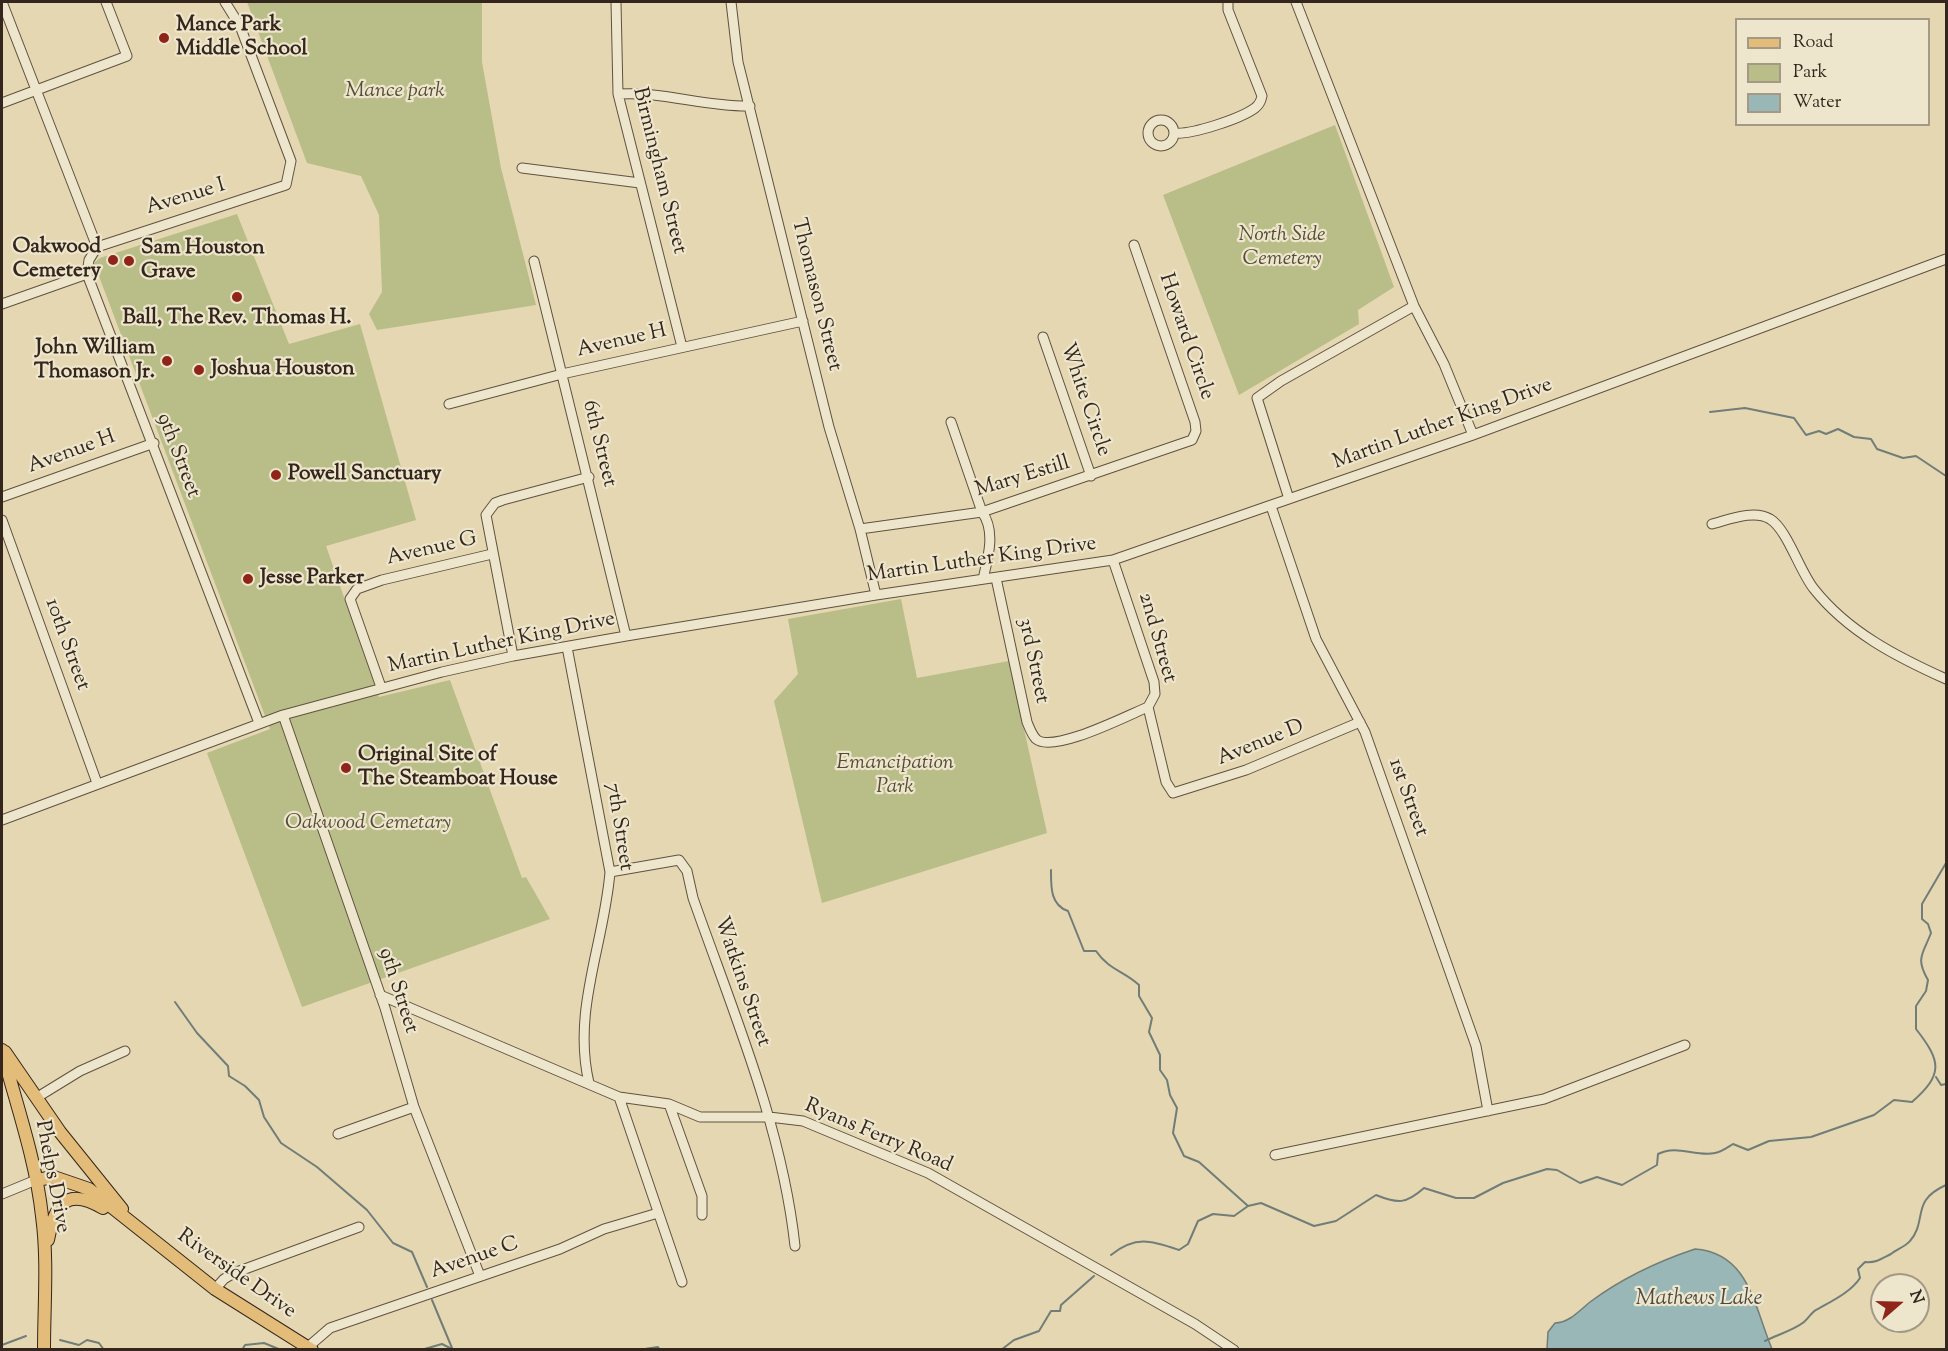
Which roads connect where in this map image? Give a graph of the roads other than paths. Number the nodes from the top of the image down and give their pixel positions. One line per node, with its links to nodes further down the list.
1 (2, 2): 8 (street)
2 (106, 2): 8 (street)
3 (225, 2): 16 (street, Avenue I)
4 (616, 2): 9 (street, Birmingham Street)
5 (731, 2): 11 (street, Thomason Street)
6 (1228, 2): 12 (street)
7 (1296, 2): 21 (street)
8 (37, 89): 10 (street); 16 (street)
9 (618, 94): 11 (street); 14 (street, Birmingham Street)
10 (2, 103)
11 (750, 106): 22 (street, Thomason Street)
12 (1174, 133)
13 (522, 168): 14 (street)
14 (640, 183): 24 (street, Birmingham Street)
15 (1134, 245): 29 (street, Howard Circle)
16 (97, 247): 19 (street)
17 (1947, 259): 28 (street, Martin Luther King Drive)
18 (534, 261): 25 (street, 6th Street)
19 (87, 274): 20 (street); 30 (street, 9th Street)
20 (2, 304)
21 (1414, 306): 28 (street); 34 (street)
22 (803, 321): 24 (street, Avenue H); 39 (street, Thomason Street)
23 (1043, 337): 31 (street, White Circle)
24 (682, 347): 25 (street, Avenue H)
25 (562, 374): 26 (street, Avenue H); 32 (street, 6th Street)
26 (449, 404)
27 (951, 422): 36 (street)
28 (1473, 435): 34 (street, Martin Luther King Drive)
29 (1192, 440): 31 (street, Mary Estill)
30 (154, 443): 33 (street, Avenue H); 53 (street, 9th Street)
31 (1091, 476): 36 (street, Mary Estill)
32 (589, 477): 40 (street, Avenue G); 45 (street, 6th Street)
33 (2, 497)
34 (1289, 500): 35 (street, Martin Luther King Drive)
35 (1271, 506): 41 (street, Martin Luther King Drive); 52 (street, 1st Street)
36 (982, 512): 39 (street, Mary Estill); 43 (street)
37 (2, 520): 54 (street, 10th Street)
38 (1712, 524): 48 (street)
39 (860, 529): 44 (street, Thomason Street)
40 (492, 554): 47 (street); 49 (street, Avenue G)
41 (1113, 560): 42 (street, Martin Luther King Drive); 50 (street, 2nd Street)
42 (996, 578): 43 (street, Martin Luther King Drive); 50 (street, 3rd Street)
43 (983, 579): 44 (street, Martin Luther King Drive)
44 (876, 595): 45 (street, Martin Luther King Drive)
45 (626, 636): 46 (street, Martin Luther King Drive)
46 (567, 647): 47 (street, Martin Luther King Drive); 57 (street, 7th Street)
47 (513, 656): 49 (street, Martin Luther King Drive)
48 (1947, 679)
49 (381, 687): 51 (street, Martin Luther King Drive)
50 (1148, 707): 55 (street, 2nd Street)
51 (283, 715): 53 (street, Martin Luther King Drive); 58 (street, 9th Street)
52 (1360, 722): 55 (street, Avenue D); 67 (street, 1st Street)
53 (259, 723): 54 (street, Martin Luther King Drive)
54 (97, 783): 56 (street, Martin Luther King Drive)
55 (1173, 793)
56 (2, 820)
57 (610, 873): 62 (street, 7th Street); 68 (street, Watkins Street)
58 (381, 995): 62 (street, Ryans Ferry Road); 66 (street, 9th Street)
59 (1685, 1045): 67 (street)
60 (2, 1048): 64 (main road); 71 (main road, Phelps Drive)
61 (125, 1051): 64 (street)
62 (589, 1083): 63 (street, Ryans Ferry Road)
63 (619, 1097): 65 (street, Ryans Ferry Road); 73 (street)
64 (36, 1098): 76 (main road)
65 (669, 1104): 68 (street, Ryans Ferry Road); 74 (street)
66 (414, 1107): 69 (street); 79 (street, 9th Street)
67 (1488, 1111): 70 (street)
68 (769, 1117): 77 (street, Watkins Street); 84 (street, Ryans Ferry Road)
69 (338, 1134)
70 (1275, 1155)
71 (36, 1179): 72 (street); 76 (main road); 78 (main road, Phelps Drive)
72 (2, 1194)
73 (658, 1213): 79 (street, Avenue C); 80 (street)
74 (702, 1215)
75 (359, 1227): 81 (street)
76 (140, 1230): 78 (main road); 81 (main road, Riverside Drive)
77 (795, 1246)
78 (45, 1253): 83 (main road, Phelps Drive)
79 (480, 1276): 82 (street, Avenue C)
80 (682, 1282)
81 (215, 1289): 82 (main road, Riverside Drive)
82 (310, 1348)
83 (44, 1350)
84 (1234, 1350)

